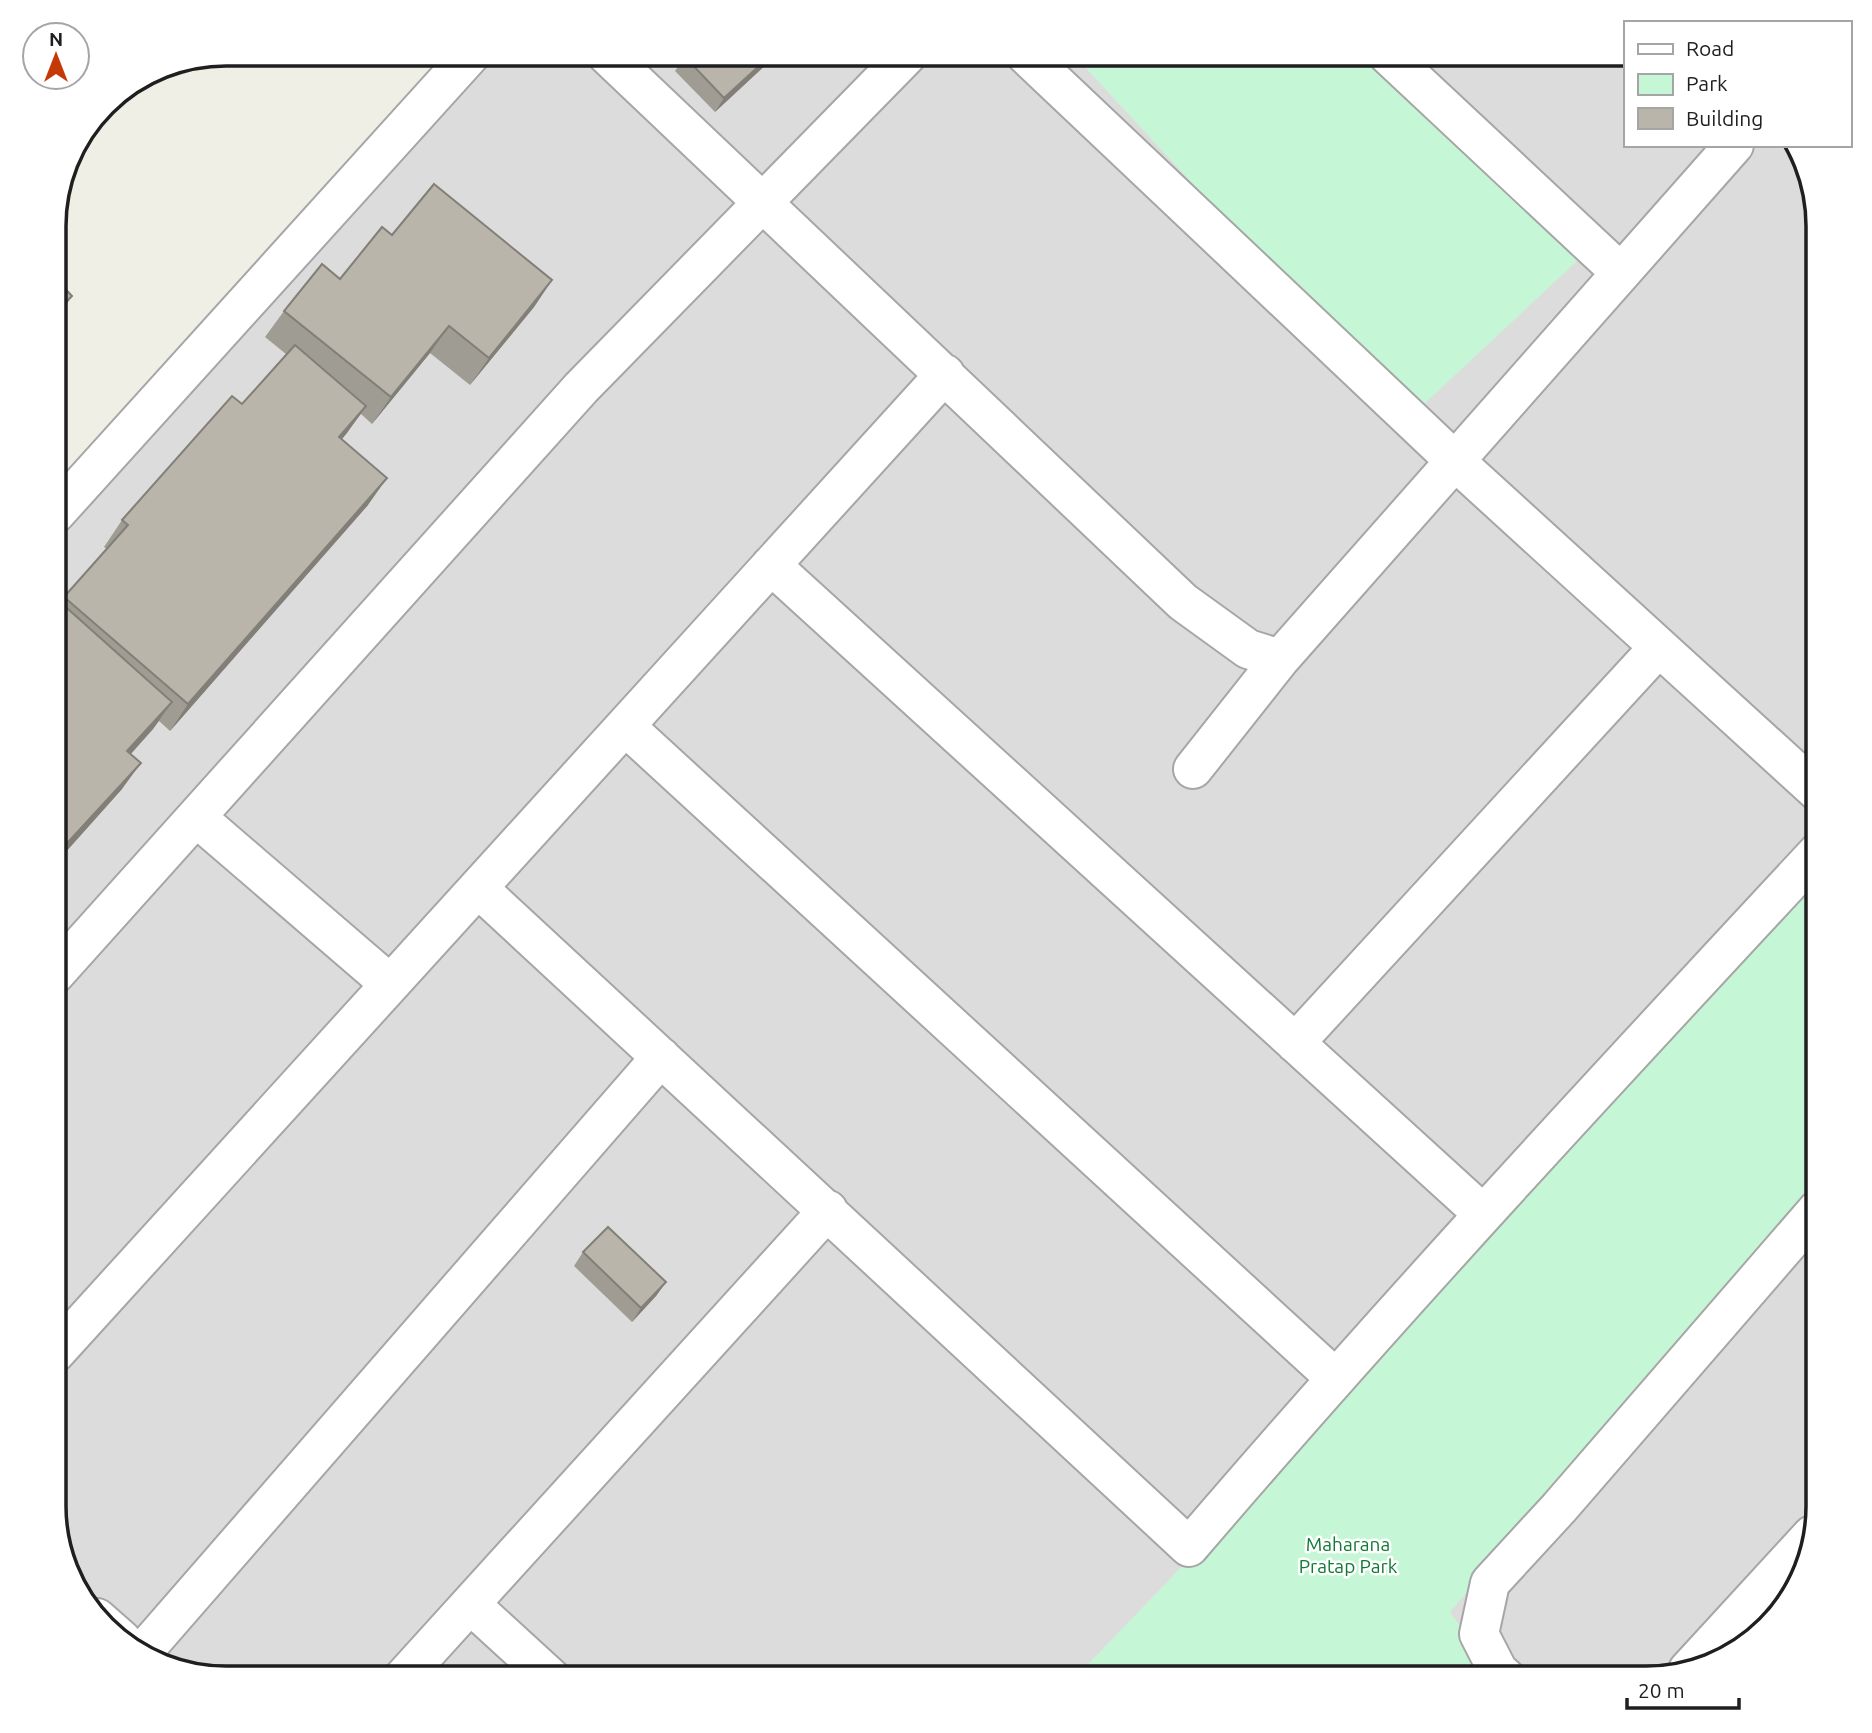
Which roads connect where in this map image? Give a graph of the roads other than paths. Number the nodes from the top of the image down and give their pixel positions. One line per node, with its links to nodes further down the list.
1 (459, 67): 11 (street)
2 (620, 67): 7 (street)
3 (895, 67): 7 (street)
4 (1038, 67): 10 (street)
5 (1401, 67): 8 (street)
6 (1732, 147): 8 (street)
7 (762, 201): 9 (street); 18 (street)
8 (1621, 273): 10 (street)
9 (945, 374): 12 (street); 14 (street)
10 (1455, 461): 13 (street); 14 (street)
11 (67, 501)
12 (771, 565): 15 (street); 23 (street)
13 (1659, 647): 17 (street); 23 (street)
14 (1279, 659): 16 (street)
15 (625, 726): 20 (street); 29 (street)
16 (1192, 769)
17 (1805, 781)
18 (196, 817): 21 (street); 22 (street)
19 (1806, 865): 26 (street)
20 (478, 888): 22 (street); 24 (street)
21 (67, 961)
22 (390, 984): 28 (street)
23 (1295, 1043): 26 (street)
24 (661, 1057): 25 (street); 32 (street)
25 (828, 1210): 29 (street); 31 (street)
26 (1482, 1213): 29 (street)
27 (1806, 1223): 36 (street)
28 (67, 1340)
29 (1334, 1377)
30 (1800, 1548): 33 (street)
31 (470, 1604): 34 (street); 35 (street)
32 (148, 1646)
33 (1701, 1656)
34 (414, 1666)
35 (538, 1666)
36 (1494, 1666)

